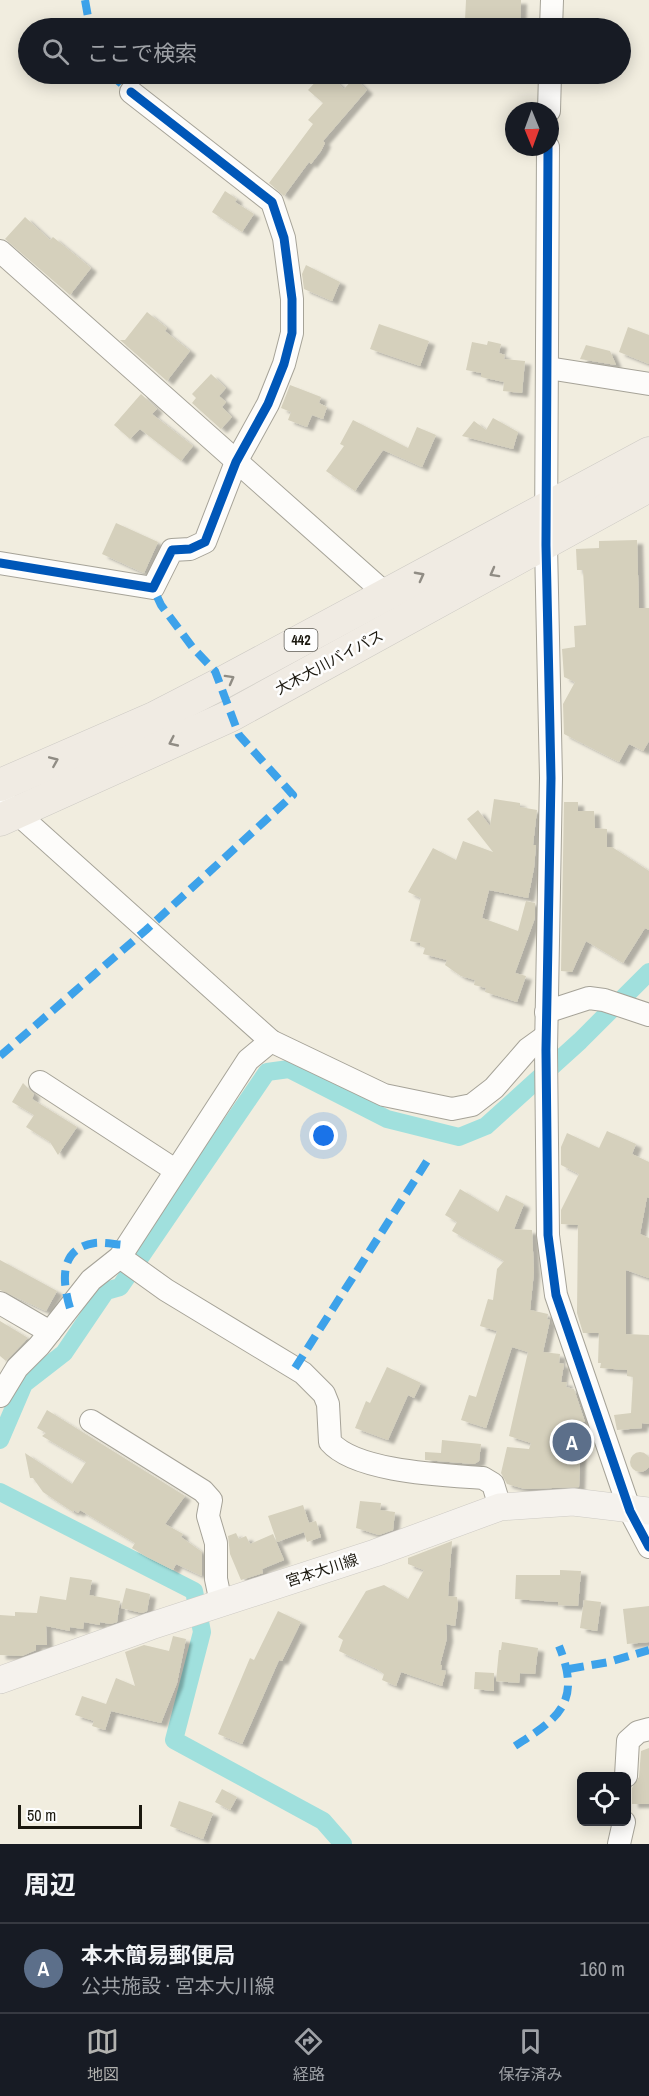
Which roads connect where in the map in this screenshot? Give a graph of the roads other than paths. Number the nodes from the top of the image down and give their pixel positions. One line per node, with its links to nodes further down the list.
1 (552, 0): 2 (street)
2 (551, 18)
3 (131, 92): 9 (street)
4 (548, 156): 6 (street)
5 (0, 251): 9 (street)
6 (548, 368): 7 (street); 11 (street)
7 (649, 384)
8 (649, 453): 11 (highway, 442)
9 (236, 462): 13 (street); 14 (street)
10 (649, 486): 12 (highway, 大木大川バイパス / 442)
11 (547, 507): 12 (street); 14 (highway, 442, one-way to 11)
12 (546, 544): 16 (highway, 大木大川バイパス / 442, one-way to 16); 17 (street)
13 (0, 562)
14 (386, 594): 15 (highway, 442, one-way to 14)
15 (0, 785)
16 (6, 810): 19 (street)
17 (546, 1012): 18 (street); 20 (street)
18 (643, 1013)
19 (271, 1041): 20 (street); 22 (street)
20 (546, 1043): 29 (street)
21 (40, 1082): 22 (street)
22 (175, 1170): 23 (street)
23 (131, 1265): 25 (street); 28 (street)
24 (0, 1303): 25 (street)
25 (50, 1332): 26 (street)
26 (0, 1396)
27 (91, 1421): 31 (street)
28 (500, 1507): 29 (main road, 宮本大川線); 31 (main road, 宮本大川線)
29 (640, 1511): 30 (street)
30 (649, 1547)
31 (221, 1603): 32 (main road, 宮本大川線)
32 (0, 1680)
33 (649, 1729): 34 (street)
34 (626, 1772)
35 (623, 1826): 36 (street)
36 (619, 1844)

